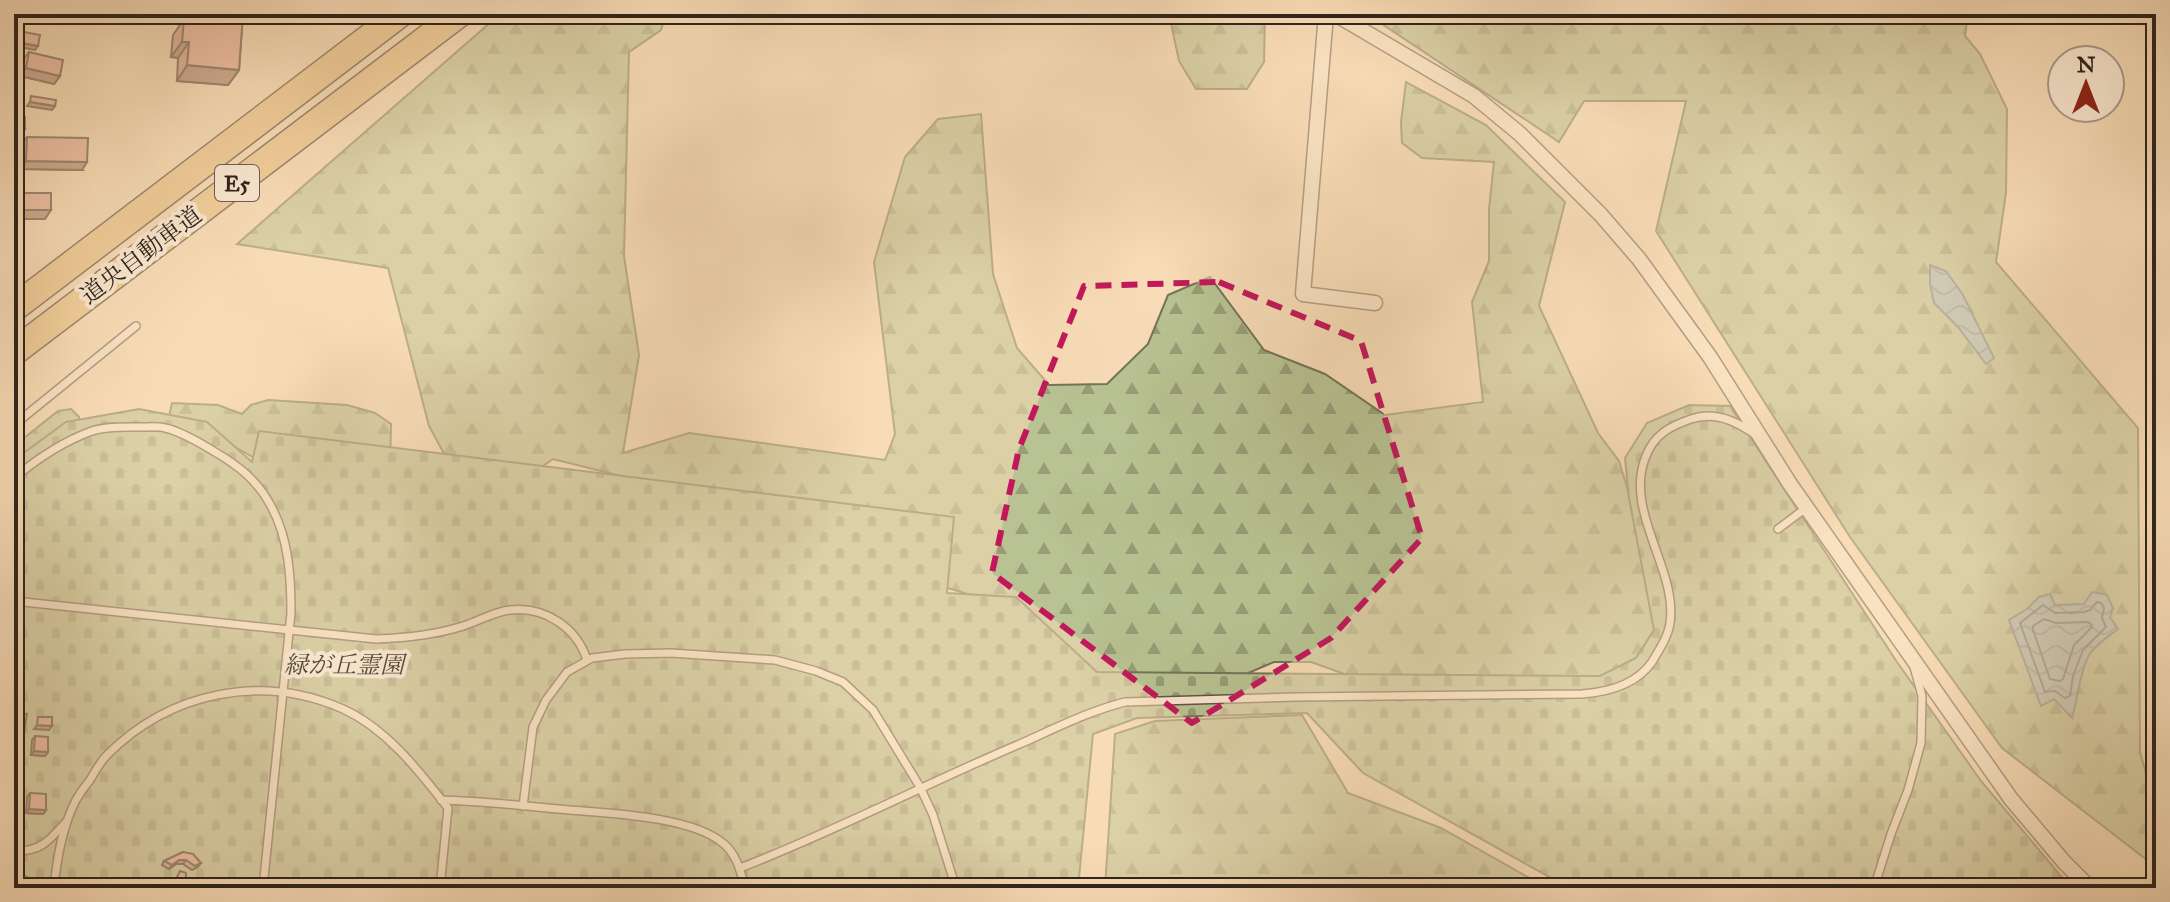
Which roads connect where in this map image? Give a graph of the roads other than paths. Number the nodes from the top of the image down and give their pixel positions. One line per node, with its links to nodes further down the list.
1 (400, 14): 6 (highway, 道央自動車道 / E5)
2 (459, 14): 8 (highway, 道央自動車道 / E5)
3 (1326, 14): 5 (street)
4 (1335, 14): 10 (street)
5 (1375, 303)
6 (14, 308)
7 (136, 326): 9 (lane)
8 (14, 352)
9 (14, 425)
10 (1763, 441): 12 (street); 19 (lane)
11 (14, 478): 15 (lane)
12 (1806, 508): 13 (lane); 16 (street)
13 (1778, 529)
14 (14, 601): 15 (lane)
15 (290, 630): 17 (lane); 18 (lane)
16 (1910, 655): 26 (lane); 34 (street)
17 (587, 660): 19 (lane); 21 (lane)
18 (284, 693): 20 (lane); 22 (lane); 29 (lane)
19 (920, 787): 24 (lane); 32 (lane)
20 (441, 800): 21 (lane); 30 (lane)
21 (523, 806): 24 (lane)
22 (69, 818): 23 (lane); 28 (lane)
23 (14, 851)
24 (740, 868): 31 (lane)
25 (14, 876): 27 (lane)
26 (1875, 886): 33 (lane)
27 (37, 888)
28 (54, 888)
29 (263, 888)
30 (440, 888)
31 (745, 888)
32 (956, 888)
33 (1888, 888)
34 (2090, 888)

